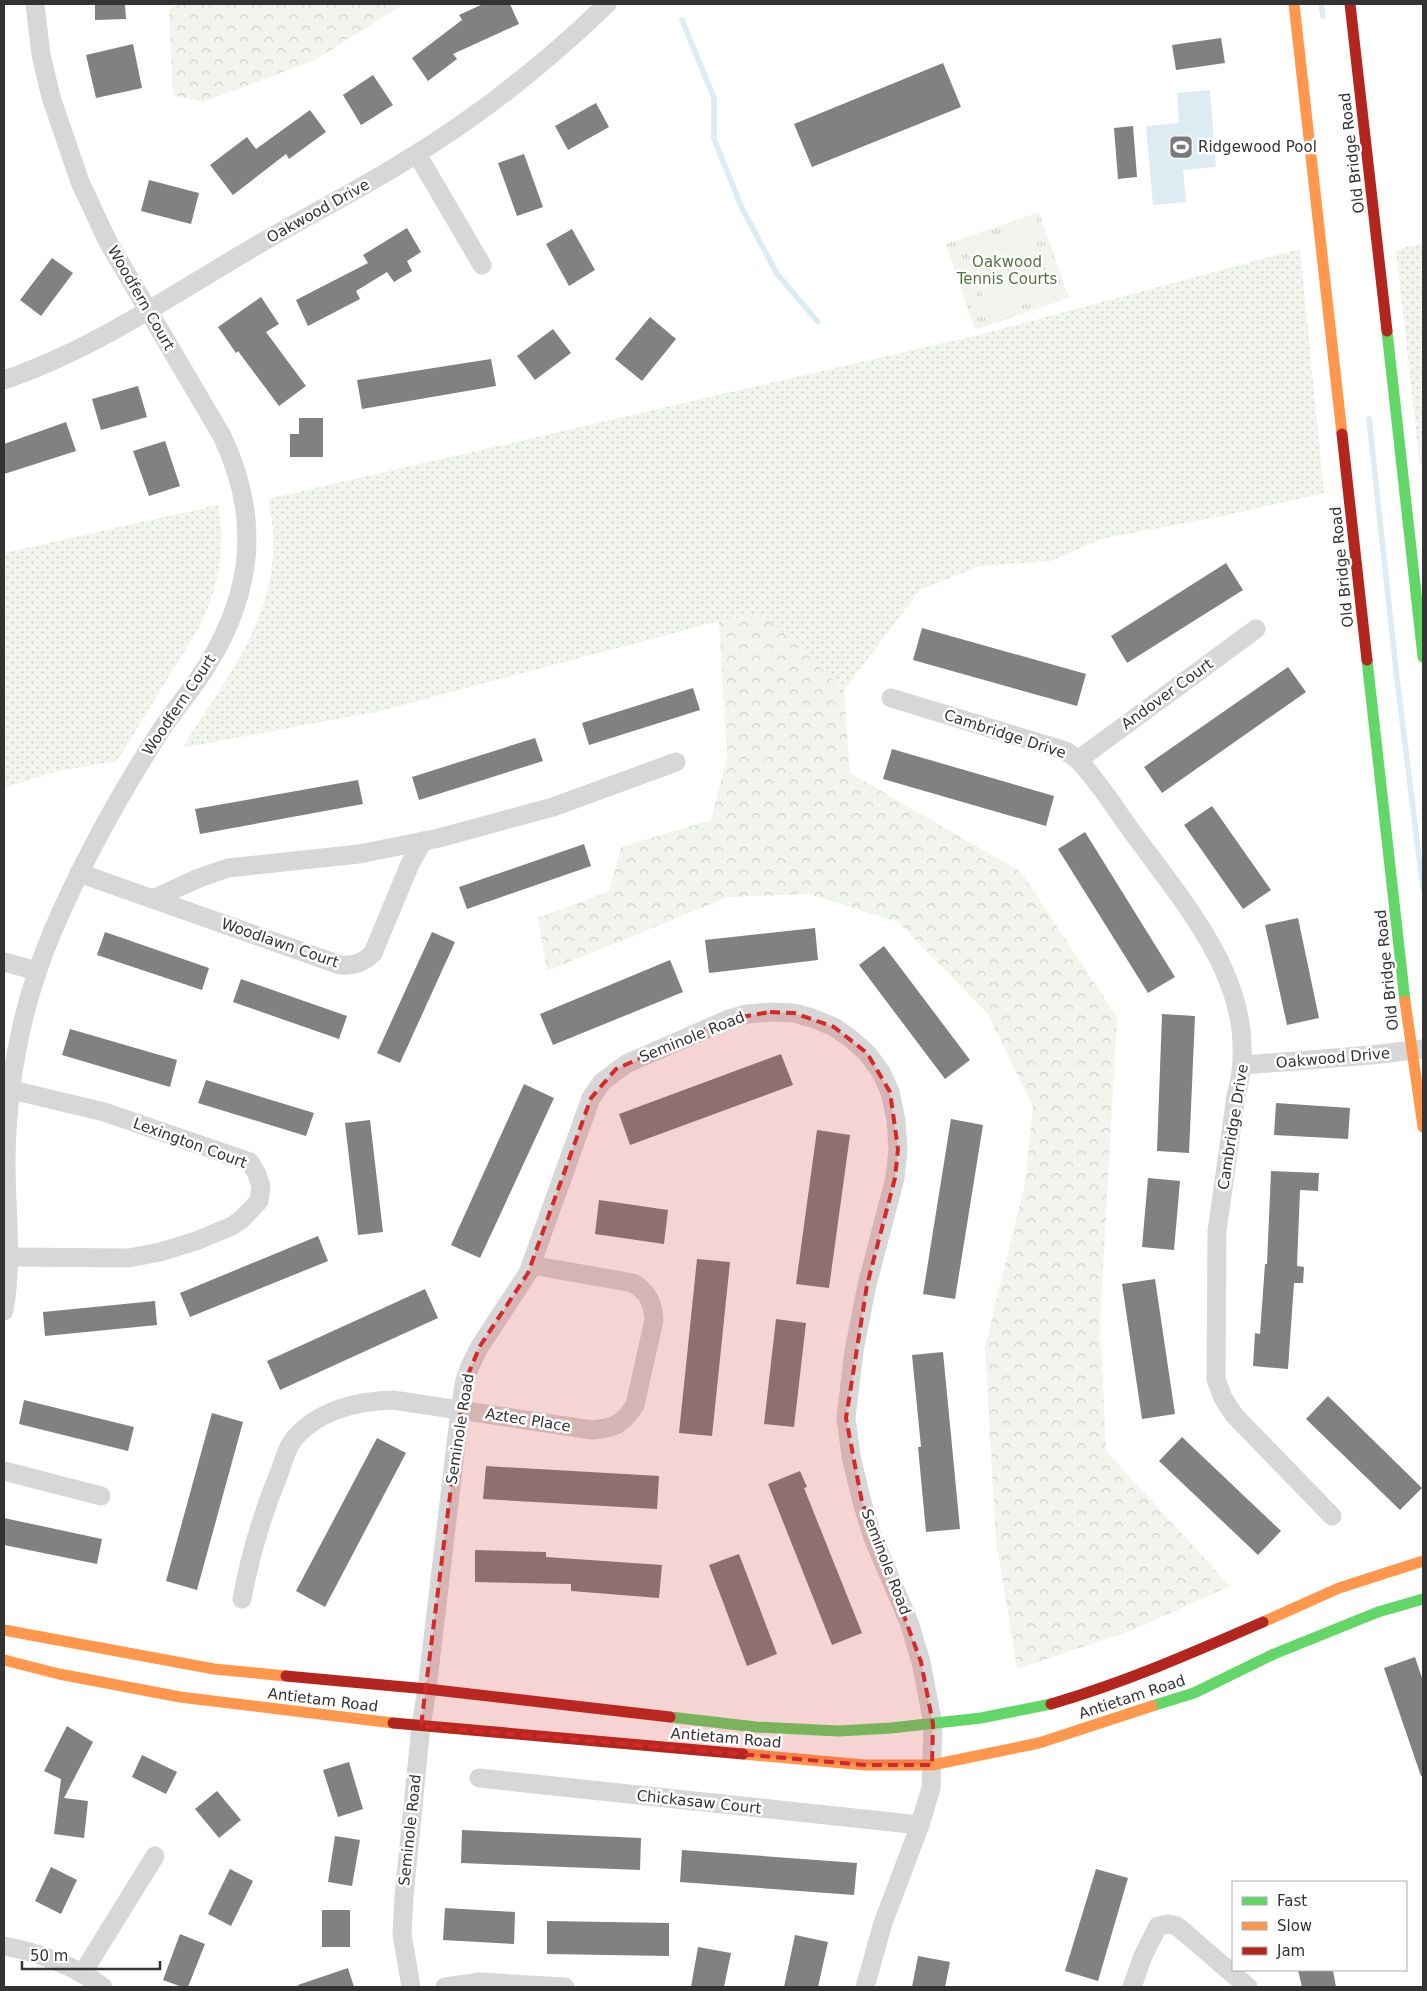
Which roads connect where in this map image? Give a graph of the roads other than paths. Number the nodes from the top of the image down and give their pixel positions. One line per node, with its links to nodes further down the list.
1 (35, 4): 7 (street, Woodfern Court)
2 (607, 4): 5 (street, Oakwood Drive)
3 (1294, 4): 19 (street, Old Bridge Road)
4 (1350, 4): 10 (street, Old Bridge Road)
5 (417, 154): 6 (street); 7 (street, Oakwood Drive)
6 (482, 265)
7 (148, 310): 8 (street, Oakwood Drive); 15 (street, Woodfern Court)
8 (4, 380)
9 (1256, 628): 12 (street, Andover Court)
10 (1423, 657)
11 (891, 698): 12 (street, Cambridge Drive)
12 (1078, 760): 20 (street, Cambridge Drive)
13 (676, 762): 14 (street)
14 (423, 841): 16 (street); 16 (street, Woodlawn Court)
15 (79, 873): 16 (street, Woodlawn Court); 18 (street, Woodfern Court)
16 (153, 899)
17 (4, 962): 18 (street)
18 (37, 972): 21 (street, Woodfern Court)
19 (1417, 1050): 20 (street, Oakwood Drive); 22 (street, Old Bridge Road)
20 (1243, 1065): 29 (street, Cambridge Drive)
21 (7, 1089): 23 (street, Woodfern Court); 23 (street, Lexington Court)
22 (1423, 1127)
23 (10, 1257): 25 (street, Woodfern Court)
24 (531, 1264): 26 (street, Seminole Road); 26 (street, Aztec Place); 36 (street, Seminole Road)
25 (4, 1311)
26 (460, 1410): 31 (street, Aztec Place); 35 (street, Seminole Road)
27 (4, 1471): 28 (street)
28 (101, 1496)
29 (1332, 1516)
30 (1423, 1561): 36 (street, Antietam Road)
31 (242, 1599)
32 (1423, 1599): 38 (street, Antietam Road)
33 (4, 1630): 35 (street, Antietam Road)
34 (4, 1660): 37 (street, Antietam Road)
35 (427, 1690): 36 (street, Antietam Road); 37 (street, Seminole Road)
36 (933, 1724): 38 (street, Seminole Road)
37 (421, 1726): 38 (street, Antietam Road); 45 (street, Seminole Road)
38 (932, 1765): 40 (street, Seminole Road)
39 (479, 1778): 40 (street, Chickasaw Court)
40 (920, 1825): 48 (street, Seminole Road)
41 (155, 1856): 43 (street)
42 (4, 1946): 43 (street)
43 (82, 1974): 44 (street)
44 (103, 1987)
45 (411, 1987)
46 (445, 1987): 47 (street)
47 (565, 1987)
48 (865, 1987)
49 (1132, 1987): 50 (street)
50 (1248, 1987)

